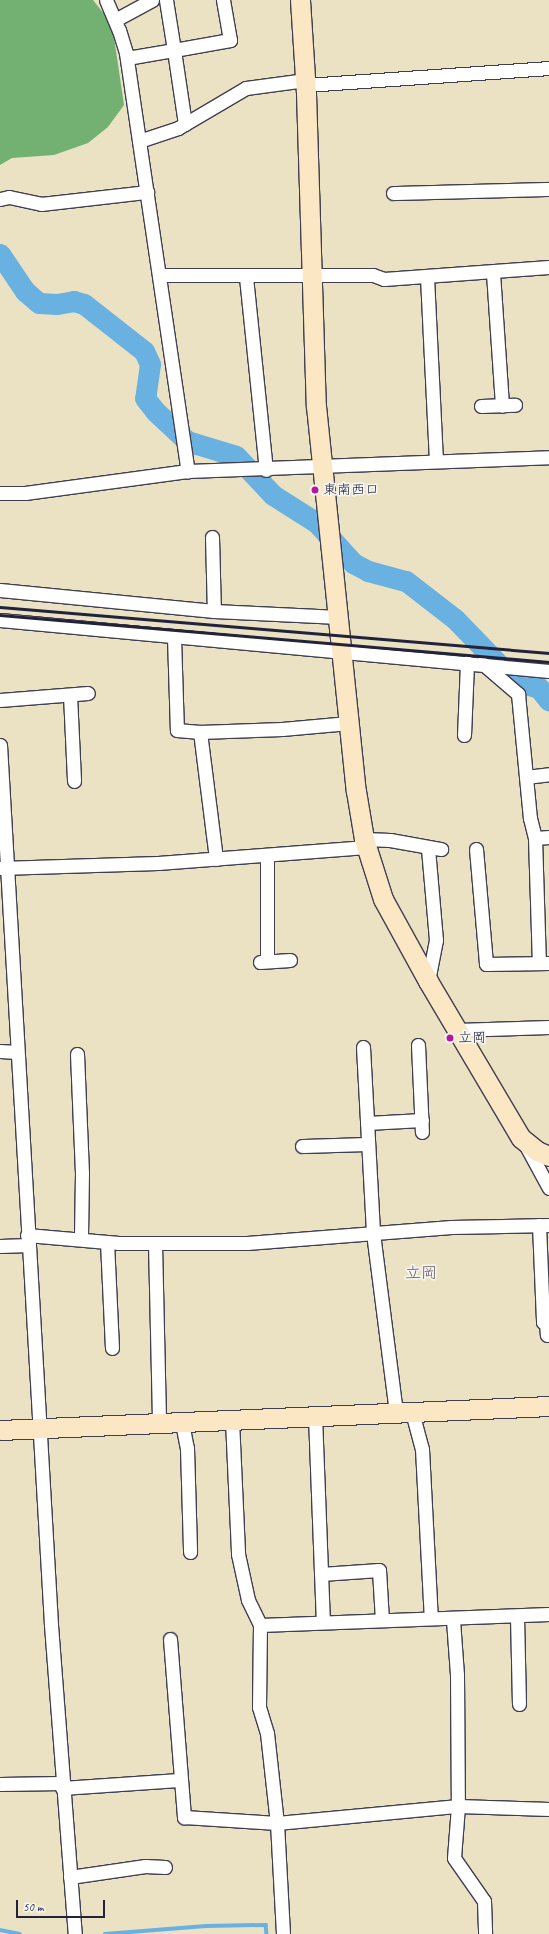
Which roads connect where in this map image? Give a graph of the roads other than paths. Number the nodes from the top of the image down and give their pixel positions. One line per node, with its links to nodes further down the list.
1 (106, 0): 6 (street)
2 (152, 0): 6 (street)
3 (166, 0): 7 (street)
4 (223, 0): 7 (street)
5 (300, 0): 10 (street)
6 (115, 20): 8 (street)
7 (174, 50): 8 (street); 11 (street)
8 (127, 58): 12 (street)
9 (549, 68): 10 (street)
10 (306, 82): 11 (street); 20 (street)
11 (185, 124): 12 (street)
12 (140, 141): 14 (street)
13 (549, 190): 15 (street)
14 (147, 192): 16 (street); 19 (street)
15 (393, 194)
16 (0, 199)
17 (549, 267): 18 (street)
18 (493, 273): 22 (street); 25 (street)
19 (159, 275): 21 (street); 30 (street)
20 (312, 276): 21 (street); 22 (street); 28 (street)
21 (246, 277): 29 (street)
22 (427, 277): 27 (street)
23 (515, 405): 25 (street)
24 (482, 406): 25 (street)
25 (502, 406)
26 (549, 457): 27 (street)
27 (436, 460): 28 (street)
28 (321, 467): 29 (street); 35 (street)
29 (266, 470): 30 (street)
30 (188, 471): 31 (street)
31 (0, 493)
32 (212, 537): 34 (street)
33 (0, 590): 34 (street)
34 (214, 611): 35 (street)
35 (339, 618): 38 (street)
36 (0, 620): 37 (street)
37 (174, 637): 38 (street); 46 (street)
38 (342, 652): 39 (street); 45 (street)
39 (467, 662): 40 (street); 47 (street)
40 (482, 663): 41 (street); 50 (street)
41 (549, 671)
42 (88, 693): 43 (street)
43 (70, 695): 44 (street); 51 (street)
44 (0, 700)
45 (349, 723): 46 (street); 54 (street)
46 (200, 732): 59 (street)
47 (464, 735)
48 (0, 745): 60 (street)
49 (549, 774): 50 (street)
50 (526, 777): 53 (street)
51 (74, 781)
52 (549, 837): 53 (street)
53 (535, 838): 62 (street)
54 (365, 843): 55 (street); 58 (street); 63 (street)
55 (428, 848): 57 (street); 63 (street)
56 (476, 849): 62 (street)
57 (441, 850)
58 (267, 856): 59 (street); 61 (street)
59 (216, 859): 60 (street)
60 (3, 868): 69 (street)
61 (290, 960)
62 (544, 962)
63 (428, 981): 65 (street)
64 (549, 1027): 65 (street)
65 (457, 1030): 72 (street)
66 (418, 1045): 71 (street)
67 (363, 1047): 71 (street)
68 (0, 1051): 69 (street)
69 (17, 1052): 80 (street)
70 (77, 1054): 79 (street)
71 (367, 1123): 73 (street)
72 (521, 1138): 75 (street); 76 (street)
73 (368, 1144): 74 (street); 78 (street)
74 (302, 1146)
75 (549, 1156)
76 (549, 1188)
77 (544, 1225): 78 (street); 84 (street)
78 (374, 1233): 82 (street); 87 (street)
79 (81, 1239): 80 (street); 81 (street)
80 (28, 1240): 83 (street); 92 (street)
81 (107, 1242): 82 (street); 85 (street)
82 (155, 1243): 91 (street)
83 (0, 1246)
84 (547, 1334)
85 (112, 1348)
86 (549, 1406): 87 (street)
87 (404, 1412): 88 (street); 98 (street)
88 (315, 1416): 89 (street); 95 (street)
89 (232, 1420): 90 (street); 102 (street)
90 (182, 1423): 91 (street); 94 (street)
91 (159, 1424): 92 (street)
92 (40, 1428): 93 (street); 107 (street)
93 (0, 1430)
94 (190, 1552)
95 (321, 1574): 99 (street); 101 (street)
96 (549, 1614): 97 (street)
97 (517, 1616): 100 (street); 104 (street)
98 (431, 1618): 99 (street); 100 (street)
99 (382, 1620): 101 (street)
100 (453, 1620): 108 (street)
101 (323, 1622): 102 (street)
102 (260, 1625): 110 (street)
103 (170, 1639): 105 (street)
104 (519, 1704)
105 (179, 1780): 107 (street); 110 (street)
106 (0, 1784): 107 (street)
107 (62, 1786): 112 (street)
108 (458, 1806): 109 (street); 110 (street); 115 (street)
109 (549, 1809)
110 (277, 1823): 114 (street)
111 (165, 1867): 112 (street)
112 (70, 1877): 113 (street)
113 (75, 1934)
114 (283, 1934)
115 (485, 1934)

